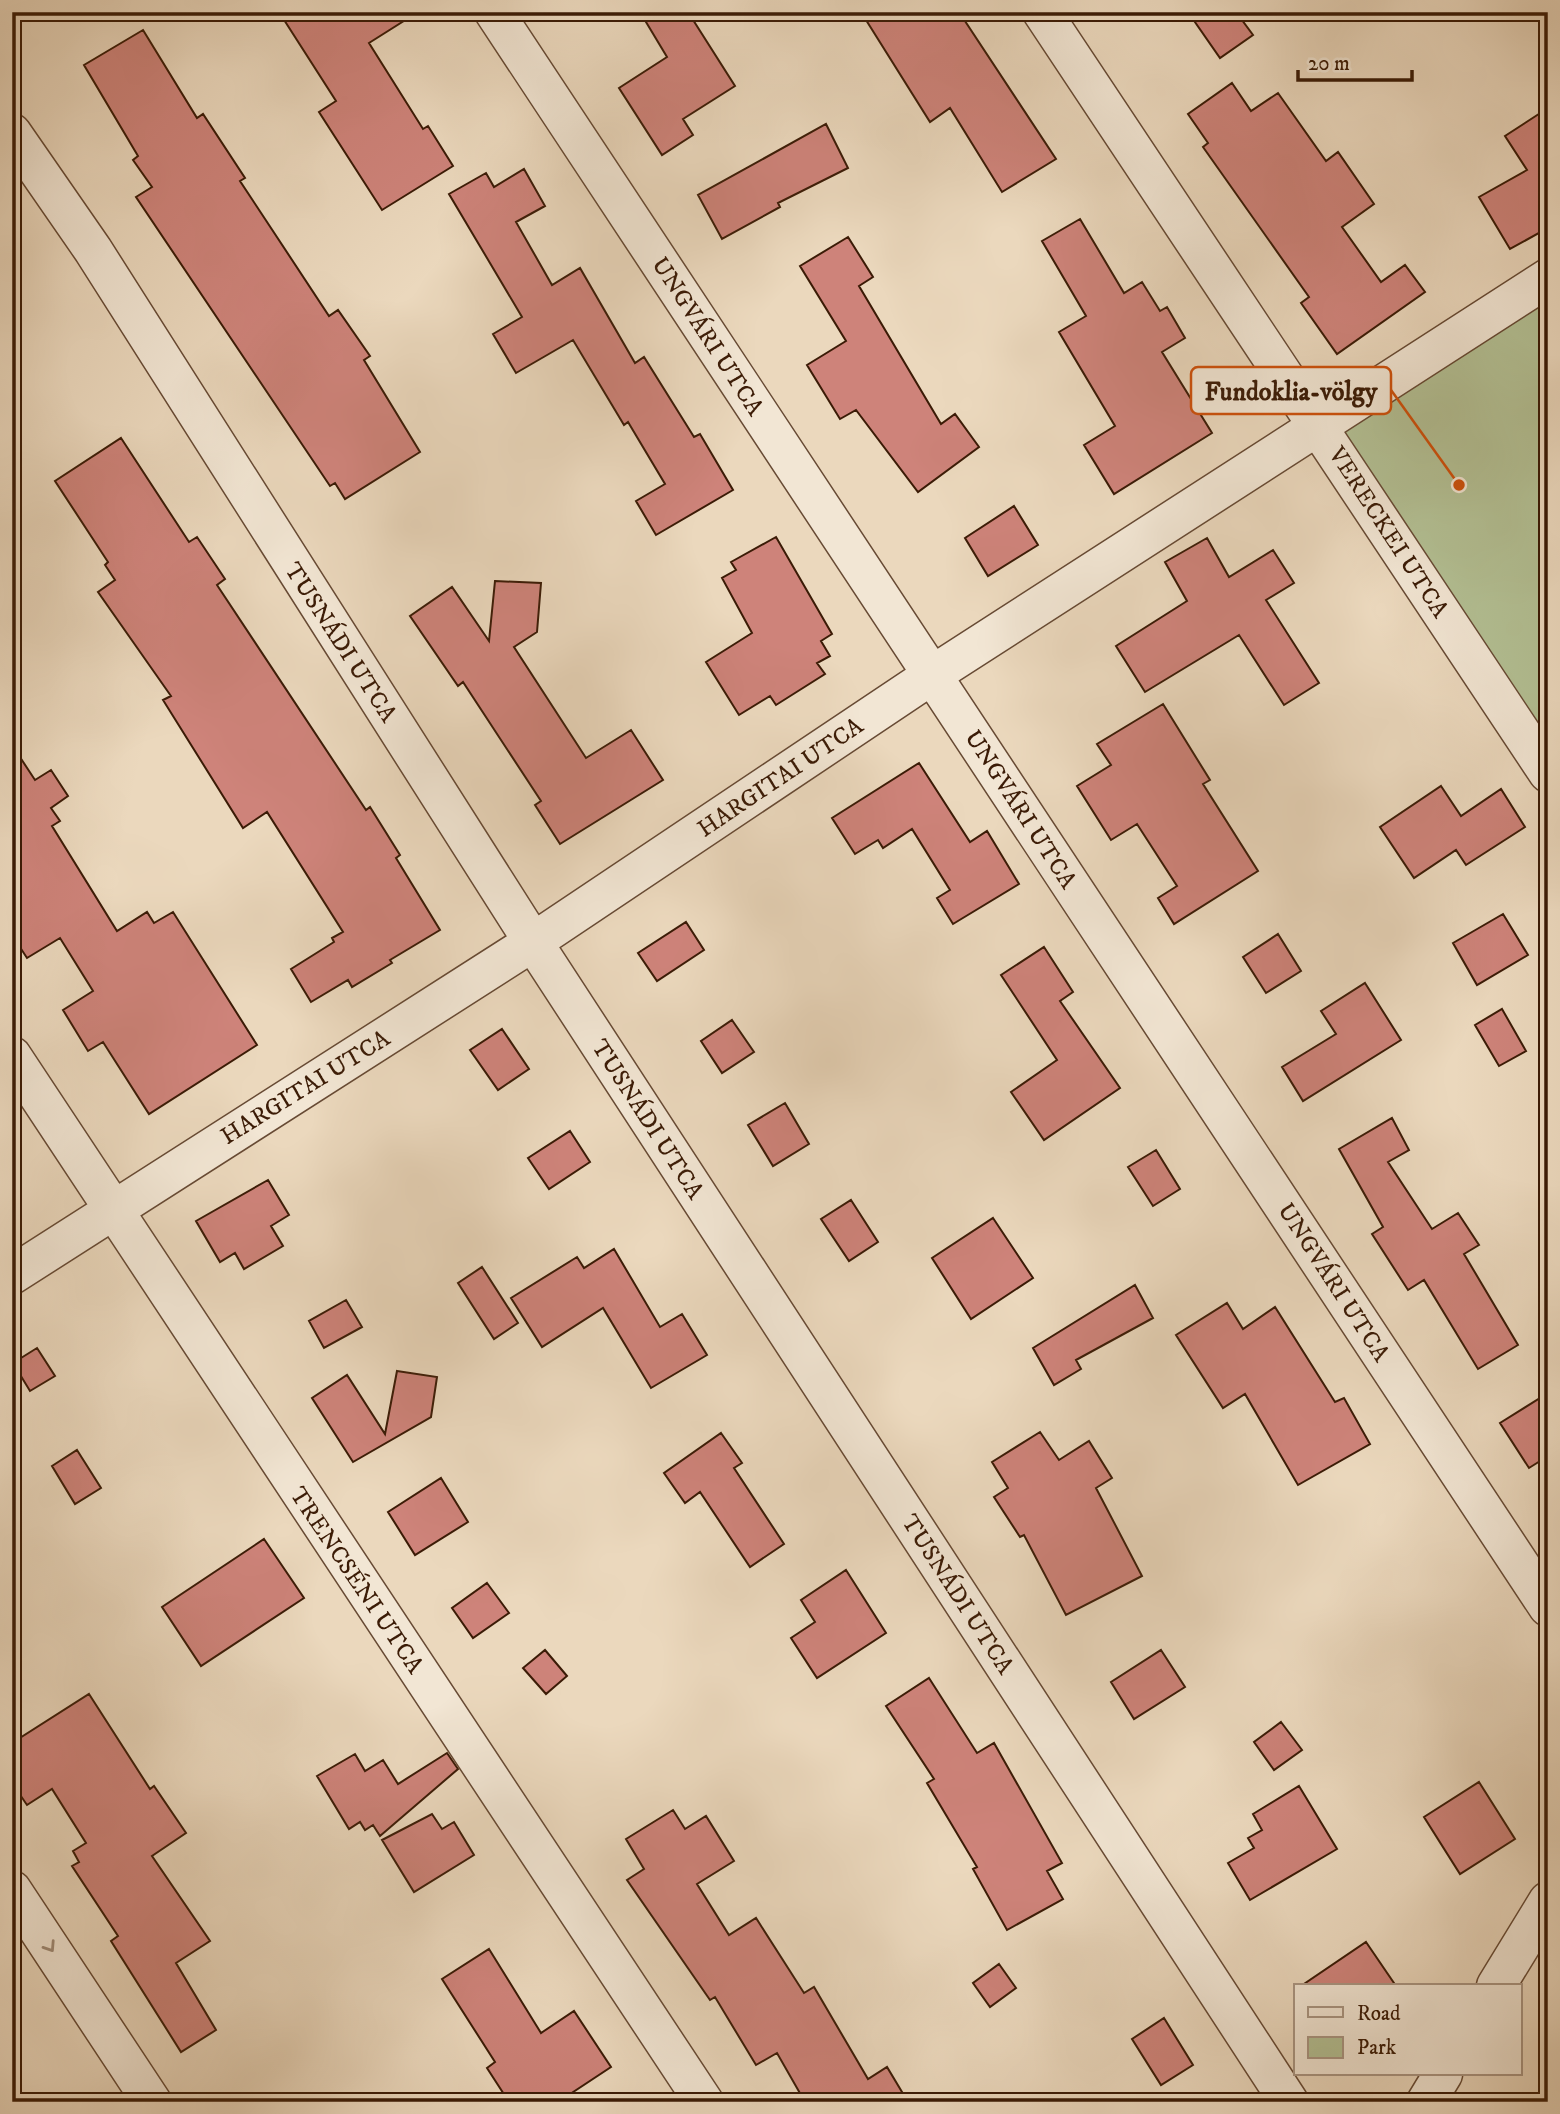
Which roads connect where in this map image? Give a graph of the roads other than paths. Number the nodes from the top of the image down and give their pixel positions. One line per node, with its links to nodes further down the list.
1 (494, 12): 6 (street, UNGVÁRI UTCA)
2 (1042, 12): 5 (street, VERECKEI UTCA)
3 (12, 133): 8 (street, TUSNÁDI UTCA)
4 (1548, 278): 5 (street, HARGITAI UTCA)
5 (1319, 425): 6 (street, HARGITAI UTCA); 7 (street, VERECKEI UTCA)
6 (932, 675): 8 (street, HARGITAI UTCA); 12 (street, UNGVÁRI UTCA)
7 (1548, 773)
8 (533, 942): 10 (street, HARGITAI UTCA); 19 (street, TUSNÁDI UTCA)
9 (12, 1056): 10 (street, TRENCSÉNI UTCA)
10 (112, 1210): 11 (street, HARGITAI UTCA); 18 (street, TRENCSÉNI UTCA)
11 (12, 1275)
12 (1548, 1607)
13 (12, 1890): 17 (street, one-way to 17)
14 (1548, 1901): 15 (street)
15 (1497, 1984)
16 (1442, 2076): 20 (street)
17 (152, 2102)
18 (704, 2102)
19 (1289, 2102)
20 (1426, 2102)

